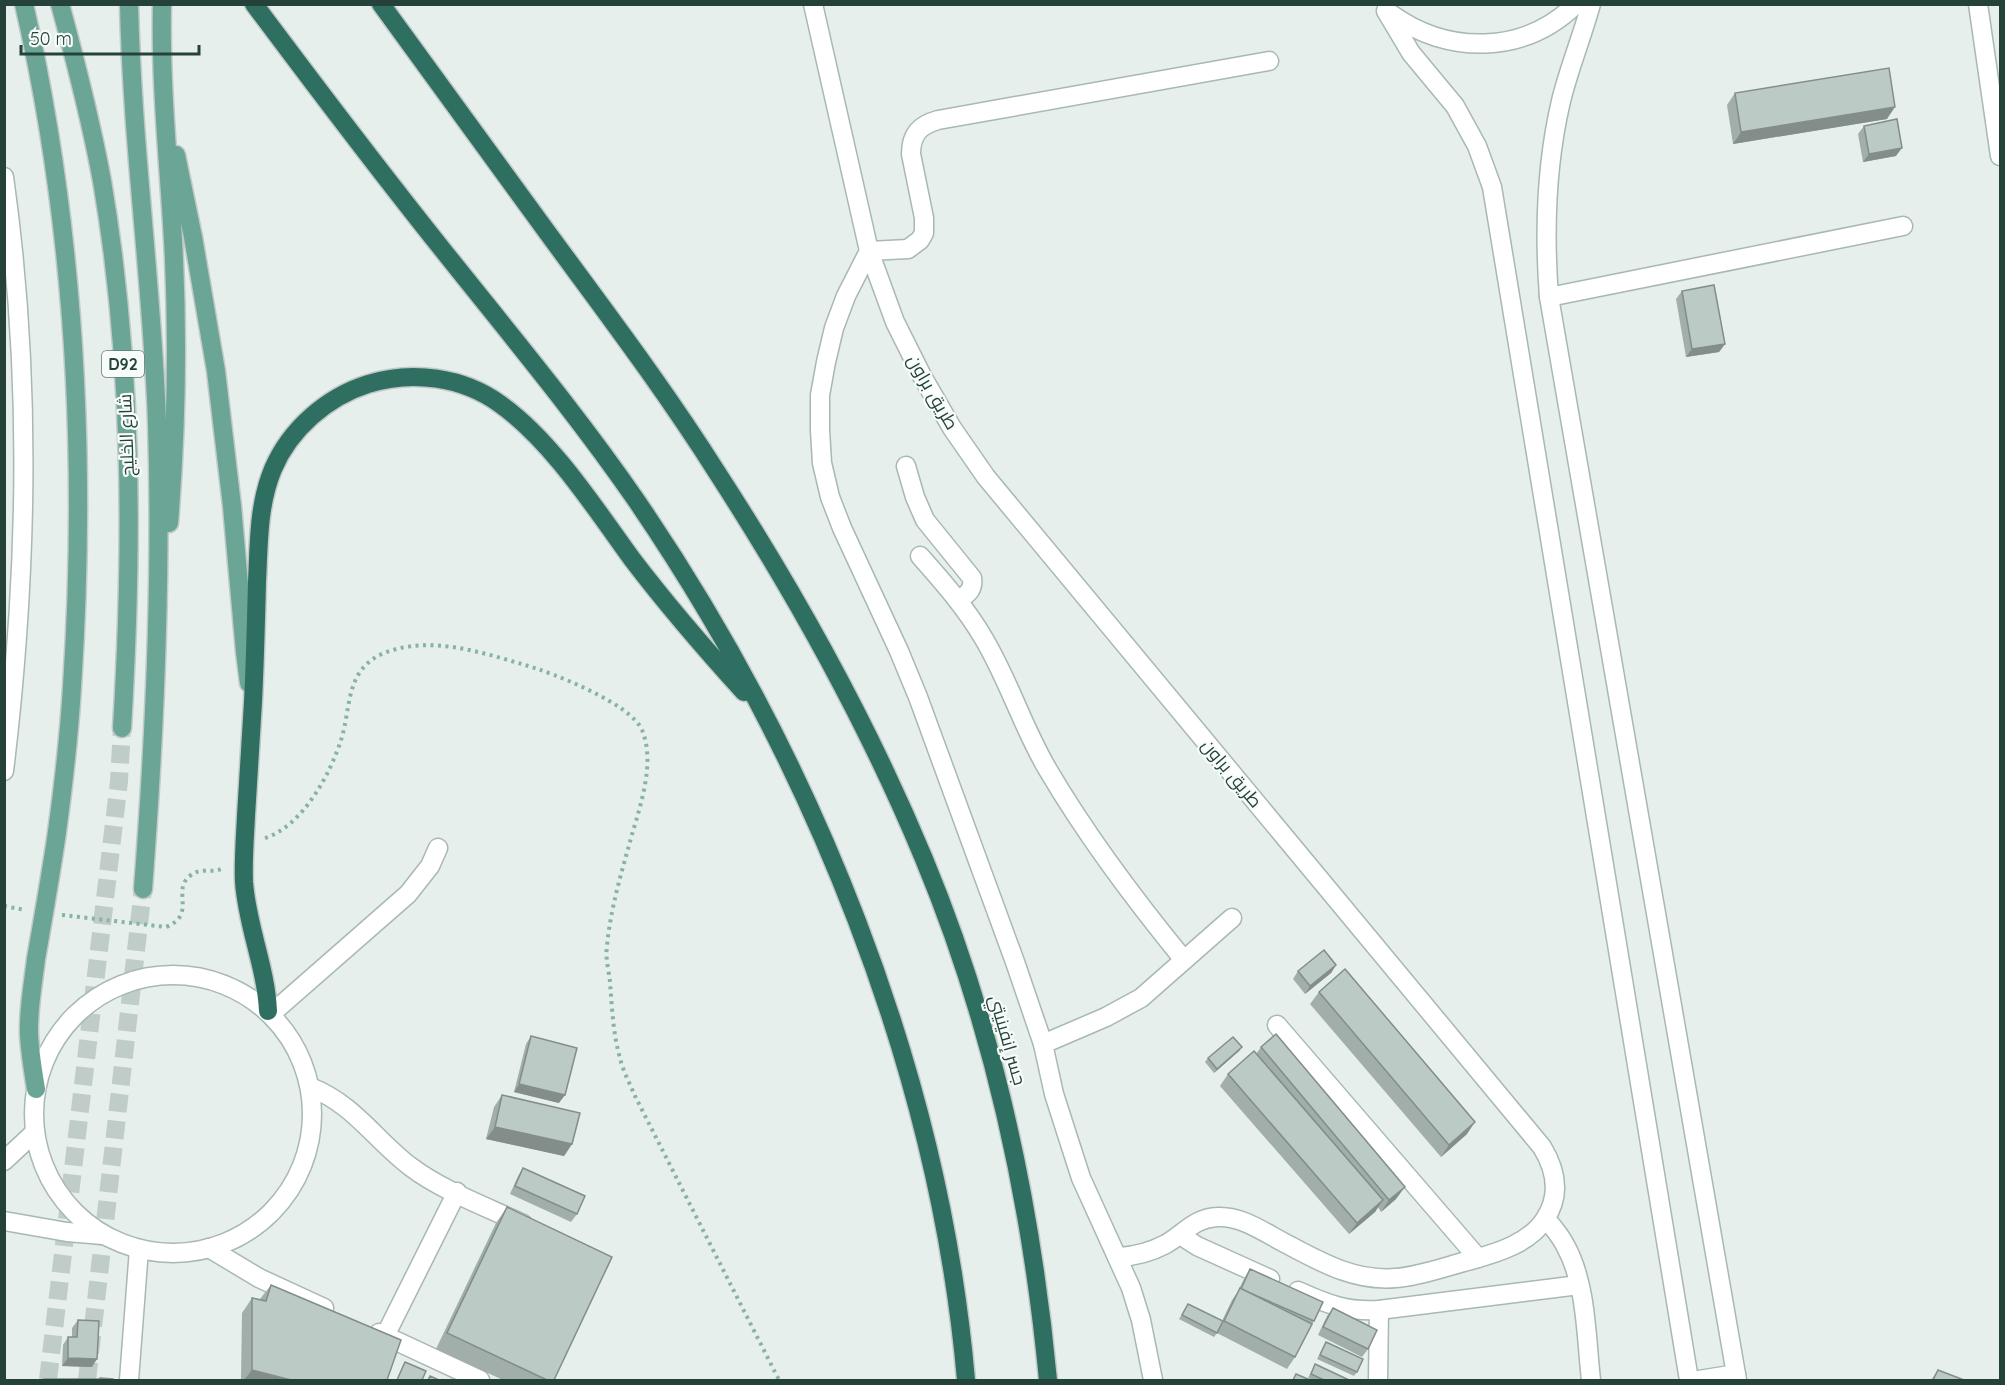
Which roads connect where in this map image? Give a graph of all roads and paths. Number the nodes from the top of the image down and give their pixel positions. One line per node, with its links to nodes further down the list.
1 (24, 4): 36 (main road)
2 (60, 4): 25 (main road, شارع الخليج / D92)
3 (129, 4): 22 (main road, شارع الخليج)
4 (162, 4): 13 (main road, شارع الخليج)
5 (254, 4): 24 (highway)
6 (381, 4): 59 (highway, جسر إنفينيتي)
7 (813, 4): 17 (street, طريق براون)
8 (1576, 4): 11 (street)
9 (1591, 4): 18 (street)
10 (1978, 4): 14 (street)
11 (1383, 8): 63 (street)
12 (1269, 61): 17 (street)
13 (163, 89): 22 (main road, شارع الخليج); 23 (main road)
14 (2001, 156)
15 (4, 177): 26 (street)
16 (1903, 226): 18 (street)
17 (868, 251): 34 (street); 40 (street, طريق براون)
18 (1549, 297): 54 (street)
19 (906, 466): 21 (street)
20 (920, 556): 21 (street)
21 (959, 600): 31 (street)
22 (158, 624): 29 (main road, شارع الخليج)
23 (253, 702): 24 (highway); 27 (highway)
24 (763, 713): 58 (highway)
25 (122, 729)
26 (4, 771)
27 (244, 843): 32 (highway); 57 (path)
28 (438, 848): 32 (street)
29 (143, 889)
30 (1232, 918): 31 (street)
31 (1184, 960): 34 (street)
32 (269, 1012): 35 (street); 36 (street)
33 (1277, 1025): 48 (street)
34 (1043, 1044): 47 (street)
35 (310, 1087): 39 (street); 45 (street)
36 (36, 1089): 37 (street)
37 (35, 1132): 38 (street); 43 (street)
38 (4, 1161)
39 (457, 1192): 42 (street); 53 (street)
40 (1545, 1219): 48 (street, طريق براون); 49 (street)
41 (4, 1221): 43 (street)
42 (539, 1232)
43 (104, 1235): 46 (street)
44 (1180, 1235): 47 (street, طريق براون); 48 (street, طريق براون); 50 (street)
45 (209, 1248): 46 (street); 51 (street)
46 (139, 1249): 55 (street)
47 (1119, 1257): 60 (street)
48 (1478, 1258)
49 (1579, 1285): 50 (street); 62 (street)
50 (1379, 1310): 61 (street)
51 (338, 1314)
52 (358, 1324): 53 (street)
53 (385, 1336): 56 (street)
54 (1736, 1377): 64 (street)
55 (129, 1380)
56 (480, 1380)
57 (779, 1380)
58 (966, 1380)
59 (1048, 1380)
60 (1153, 1380)
61 (1378, 1380)
62 (1591, 1380)
63 (1689, 1380)
64 (1700, 1380)

